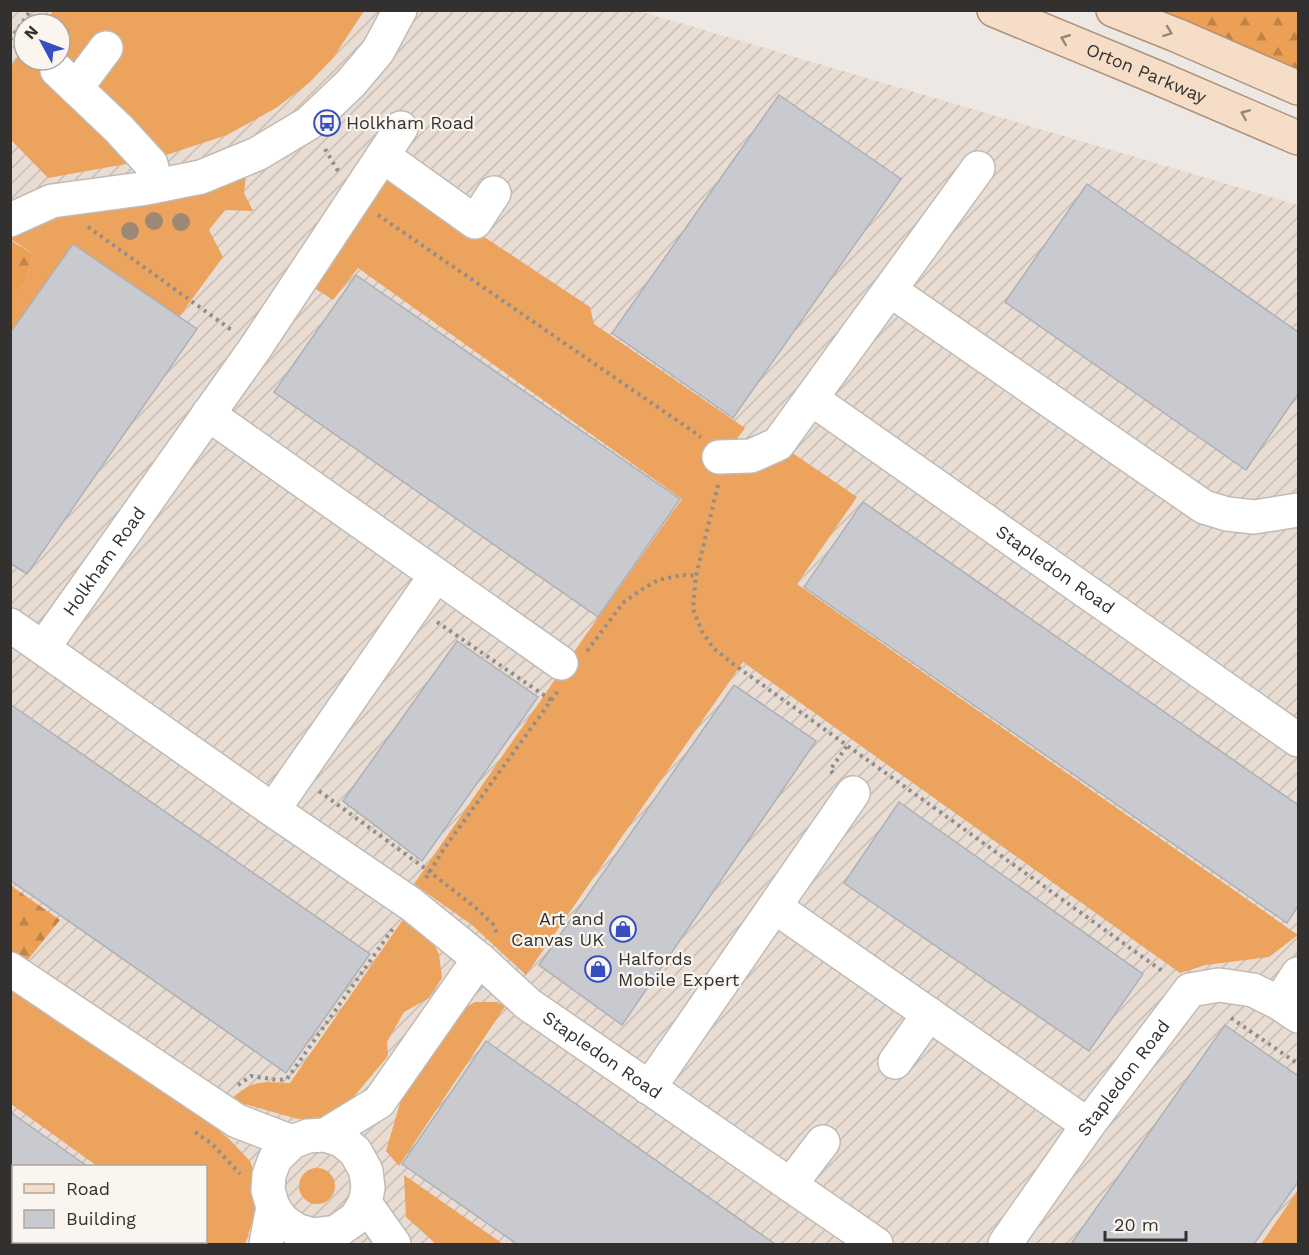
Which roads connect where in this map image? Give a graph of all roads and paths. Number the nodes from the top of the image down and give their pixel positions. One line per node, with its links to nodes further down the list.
1 (31, 10): 5 (path)
2 (400, 10): 8 (street)
3 (994, 10): 10 (main road, Orton Parkway, one-way to 3)
4 (1113, 10): 7 (main road, one-way to 7)
5 (10, 40)
6 (105, 48): 13 (street)
7 (1299, 88)
8 (309, 123): 13 (street); 15 (path)
9 (401, 129): 11 (street, Holkham Road)
10 (1299, 138)
11 (383, 156): 14 (street); 15 (street, Holkham Road)
12 (978, 168): 18 (street)
13 (156, 186): 16 (street)
14 (494, 193)
15 (354, 199): 19 (street, Holkham Road); 22 (path)
16 (52, 201): 17 (street); 19 (path)
17 (10, 220)
18 (890, 290): 20 (street); 23 (street)
19 (256, 348): 21 (street, Holkham Road)
20 (812, 399): 22 (street); 31 (street, Stapledon Road)
21 (208, 414): 24 (street); 28 (street, Holkham Road)
22 (718, 458): 25 (path)
23 (1299, 510)
24 (436, 575): 26 (street); 29 (street)
25 (696, 576): 29 (path); 39 (path)
26 (414, 607): 30 (path); 33 (street)
27 (10, 625): 28 (street)
28 (43, 648): 33 (street)
29 (568, 669): 30 (path)
30 (551, 700): 34 (path)
31 (1299, 740)
32 (853, 793): 35 (street)
33 (273, 810): 34 (street)
34 (411, 904): 36 (street); 47 (path)
35 (775, 907): 41 (street); 45 (street)
36 (479, 958): 45 (street, Stapledon Road); 46 (street)
37 (10, 969): 47 (street)
38 (1299, 974): 40 (street)
39 (1190, 990): 40 (street); 48 (street, Stapledon Road)
40 (1289, 1009)
41 (929, 1014): 43 (street); 48 (street)
42 (1230, 1017): 44 (path)
43 (895, 1062)
44 (1299, 1064)
45 (649, 1088): 56 (street, Stapledon Road)
46 (379, 1102): 51 (street); 54 (street)
47 (227, 1114): 50 (path); 52 (street); 55 (street)
48 (1088, 1125): 64 (street, Stapledon Road)
49 (187, 1126): 50 (path)
50 (195, 1132): 55 (path)
51 (325, 1135): 52 (street); 54 (street)
52 (292, 1142): 55 (street)
53 (823, 1142): 56 (street)
54 (366, 1171): 57 (street)
55 (255, 1176): 58 (street)
56 (790, 1185): 63 (street, Stapledon Road)
57 (365, 1203): 59 (street); 62 (street)
58 (273, 1207): 59 (street); 60 (street)
59 (317, 1237): 61 (street)
60 (266, 1245)
61 (369, 1245)
62 (394, 1245)
63 (876, 1245)
64 (1005, 1245)

